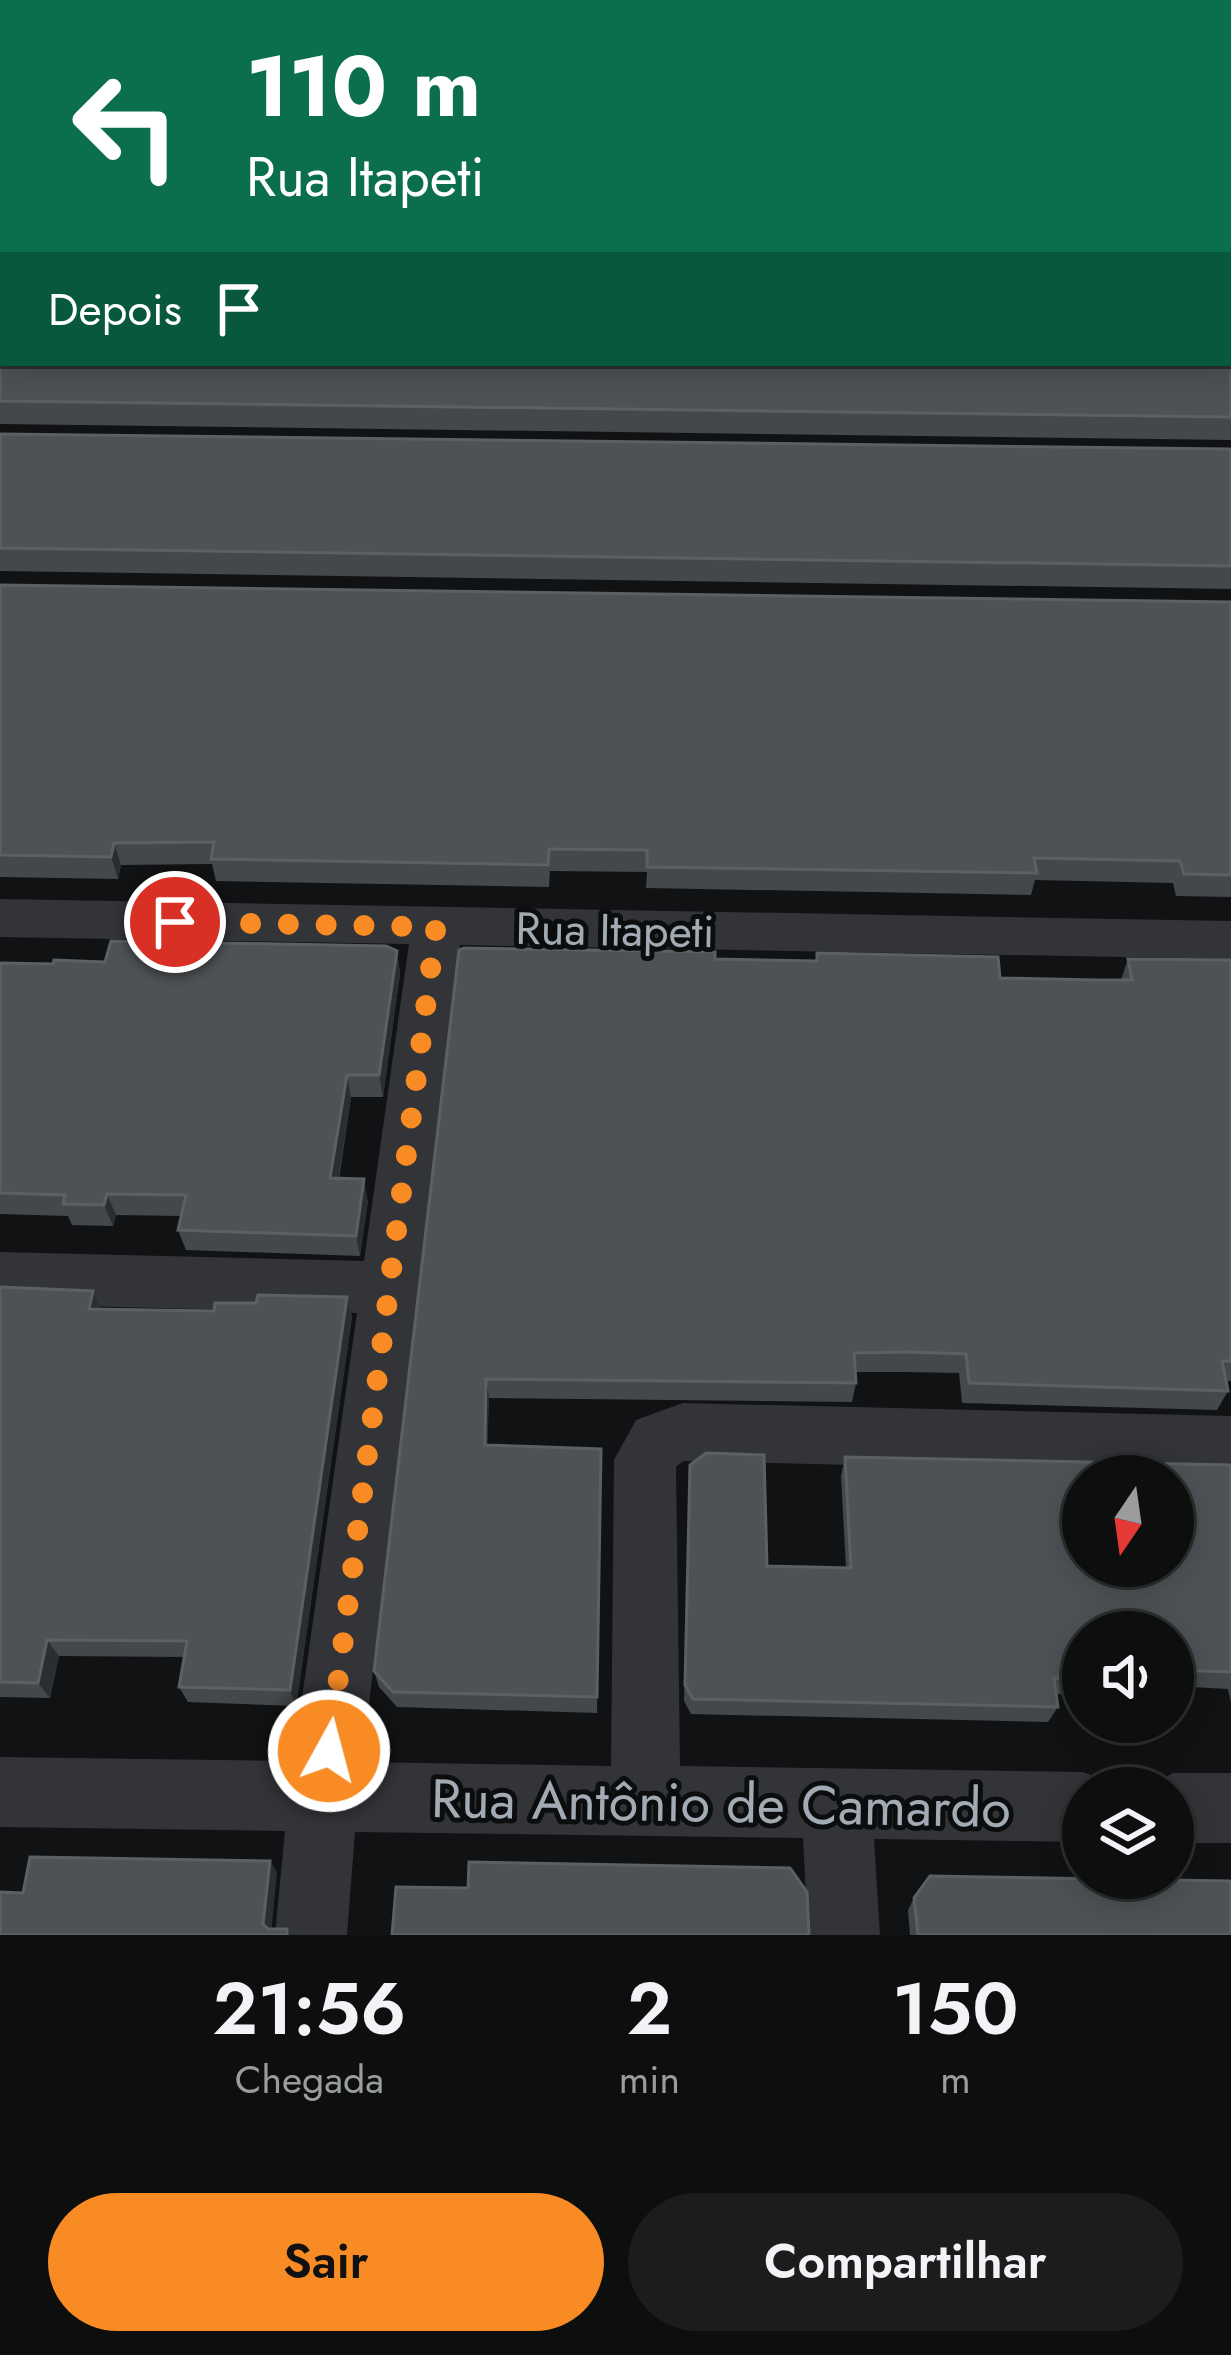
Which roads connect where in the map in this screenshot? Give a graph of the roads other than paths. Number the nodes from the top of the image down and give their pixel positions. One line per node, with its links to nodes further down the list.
1 (0, 918): 2 (street, Rua Itapeti)
2 (436, 927): 3 (street, Rua Itapeti); 5 (street)
3 (1231, 940)
4 (0, 1278): 5 (street)
5 (389, 1288): 8 (street)
6 (1231, 1445): 9 (street)
7 (0, 1792): 8 (street, Rua Antônio de Camardo)
8 (323, 1798): 9 (street, Rua Antônio de Camardo); 14 (street)
9 (646, 1804): 10 (street, Rua Antônio de Camardo)
10 (836, 1804): 11 (street, Rua Antônio de Camardo); 15 (street)
11 (1062, 1807)
12 (1194, 1808): 13 (street)
13 (1231, 1808)
14 (311, 1935)
15 (844, 1935)

